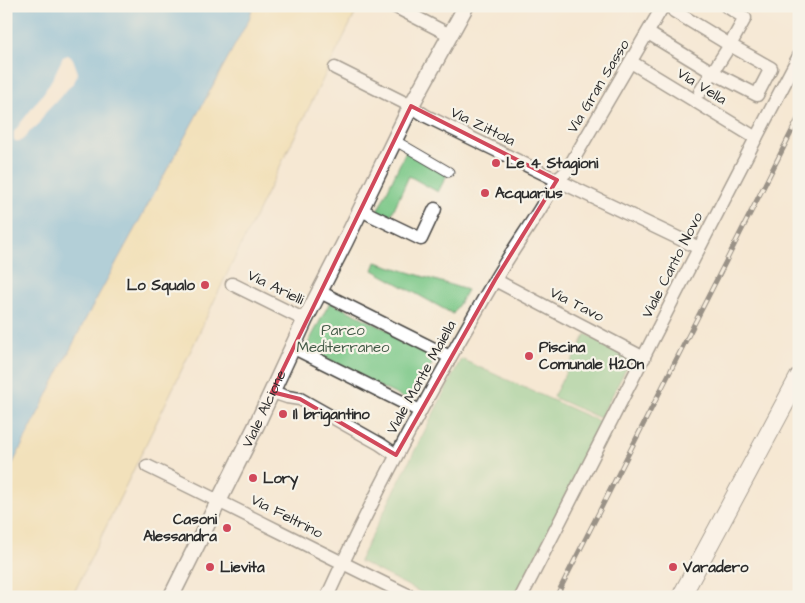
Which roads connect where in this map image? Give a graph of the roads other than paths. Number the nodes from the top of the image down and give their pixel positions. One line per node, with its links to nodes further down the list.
1 (394, 6): 6 (street)
2 (466, 6): 6 (street, Viale Alcione)
3 (726, 6): 7 (street)
4 (669, 9): 5 (street, Via Gran Sasso); 7 (street)
5 (648, 33): 9 (street, Via Gran Sasso); 11 (street)
6 (450, 35): 13 (street, Viale Alcione)
7 (730, 45): 11 (street); 11 (street)
8 (799, 56): 14 (street, Viale Canto Novo)
9 (631, 62): 14 (street, Via Vella); 17 (street, Via Gran Sasso)
10 (336, 68): 13 (street, Via Zittola)
11 (712, 72): 12 (street)
12 (700, 92)
13 (411, 106): 15 (street, Viale Alcione); 17 (street, Via Zittola)
14 (756, 138): 20 (street, Viale Canto Novo)
15 (394, 140): 16 (street); 18 (street, Viale Alcione)
16 (449, 172)
17 (558, 180): 20 (street, Via Zittola); 21 (street, Viale Monte Maiella)
18 (361, 209): 19 (street); 23 (street, Viale Alcione)
19 (435, 210)
20 (699, 248): 27 (street, Viale Canto Novo)
21 (495, 280): 26 (street, Viale Monte Maiella); 27 (street, Via Tavo)
22 (232, 284): 24 (street, Via Arielli)
23 (320, 292): 24 (street, Viale Alcione); 26 (street)
24 (305, 320): 25 (street, Viale Alcione)
25 (292, 347): 29 (street, Viale Alcione); 30 (street)
26 (450, 357): 30 (street, Viale Monte Maiella)
27 (644, 358): 38 (street, Viale Canto Novo)
28 (799, 377): 39 (main road)
29 (272, 392): 31 (street); 33 (street, Viale Alcione)
30 (420, 411): 31 (street, Viale Monte Maiella)
31 (396, 455): 34 (street, Viale Monte Maiella)
32 (147, 466): 33 (street, Via Feltrino)
33 (219, 500): 34 (street, Via Feltrino); 35 (street, Viale Alcione)
34 (342, 562): 36 (street, Viale Monte Maiella); 37 (street, Via Feltrino)
35 (171, 597)
36 (327, 597)
37 (412, 597)
38 (521, 597)
39 (680, 597)

